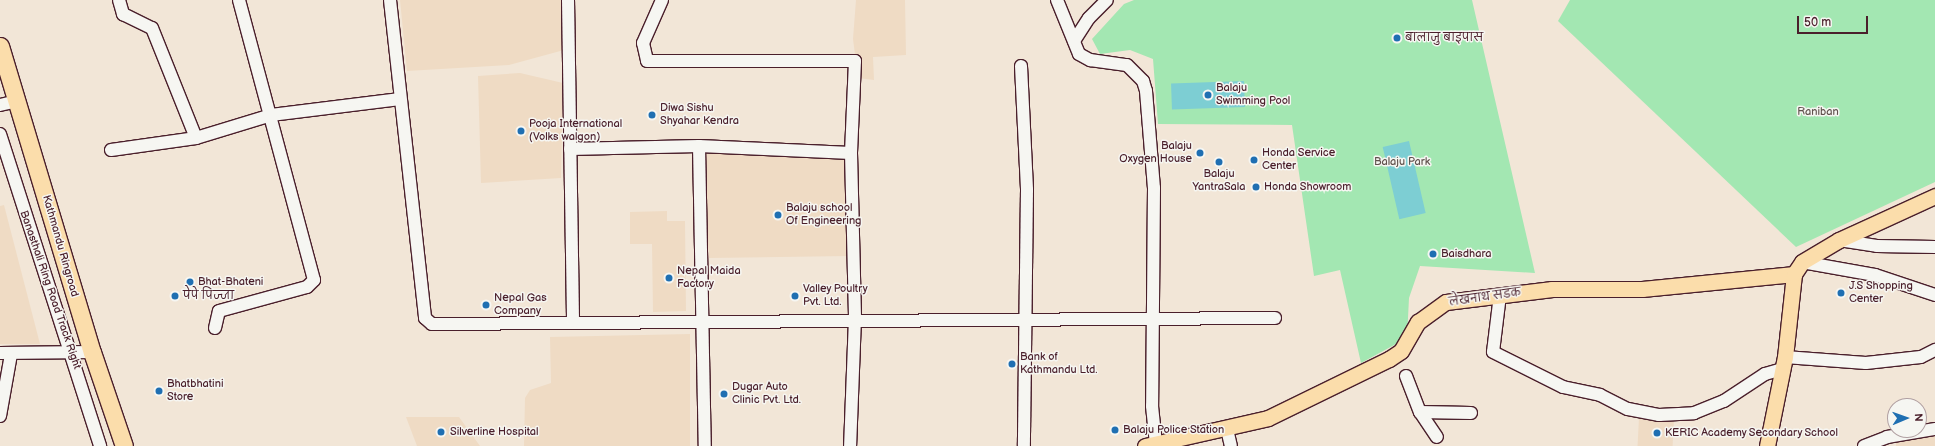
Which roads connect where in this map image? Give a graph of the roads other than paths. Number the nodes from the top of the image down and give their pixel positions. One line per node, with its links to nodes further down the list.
1 (119, 0): 16 (street)
2 (239, 0): 14 (street)
3 (390, 0): 11 (street)
4 (568, 0): 18 (street)
5 (662, 0): 20 (street)
6 (1057, 0): 8 (street)
7 (1107, 0): 8 (street)
8 (1074, 41): 32 (street)
9 (0, 46): 12 (highway, Kathmandu Ringroad)
10 (1021, 66): 28 (street)
11 (400, 99): 14 (street); 30 (street)
12 (18, 101): 13 (street); 35 (highway, Kathmandu Ringroad)
13 (0, 105)
14 (271, 115): 16 (street); 33 (street)
15 (0, 134): 37 (street, Banasthali Ring Road Track Right)
16 (196, 138): 19 (street)
17 (699, 146): 18 (street); 20 (street); 31 (street)
18 (570, 149): 30 (street)
19 (111, 150)
20 (851, 153): 27 (street)
21 (1935, 196): 22 (main road)
22 (1840, 240): 23 (street); 24 (main road)
23 (1935, 247)
24 (1798, 268): 25 (main road, लेखनाथ सडक); 26 (street); 38 (main road)
25 (1500, 295): 38 (street); 43 (main road, लेखनाथ सडक)
26 (1935, 295)
27 (855, 318): 28 (street); 31 (street); 50 (street)
28 (1024, 318): 32 (street); 51 (street)
29 (1275, 318): 32 (street)
30 (573, 321): 31 (street)
31 (703, 321): 49 (street)
32 (1154, 321): 46 (street)
33 (216, 328)
34 (1935, 350): 38 (street)
35 (92, 352): 37 (street); 48 (highway, Kathmandu Ringroad)
36 (6, 353): 37 (street); 42 (street)
37 (73, 353): 47 (street, Banasthali Ring Road Track Right)
38 (1784, 363): 53 (main road)
39 (1406, 376): 40 (street)
40 (1420, 412): 41 (street); 45 (street)
41 (1471, 414)
42 (0, 416)
43 (1227, 429): 46 (main road, लेखनाथ सडक); 52 (street)
44 (1935, 429): 54 (street)
45 (1437, 437)
46 (1150, 444)
47 (100, 446)
48 (124, 446)
49 (705, 446)
50 (850, 446)
51 (1024, 446)
52 (1231, 446)
53 (1767, 446)
54 (1864, 446)

